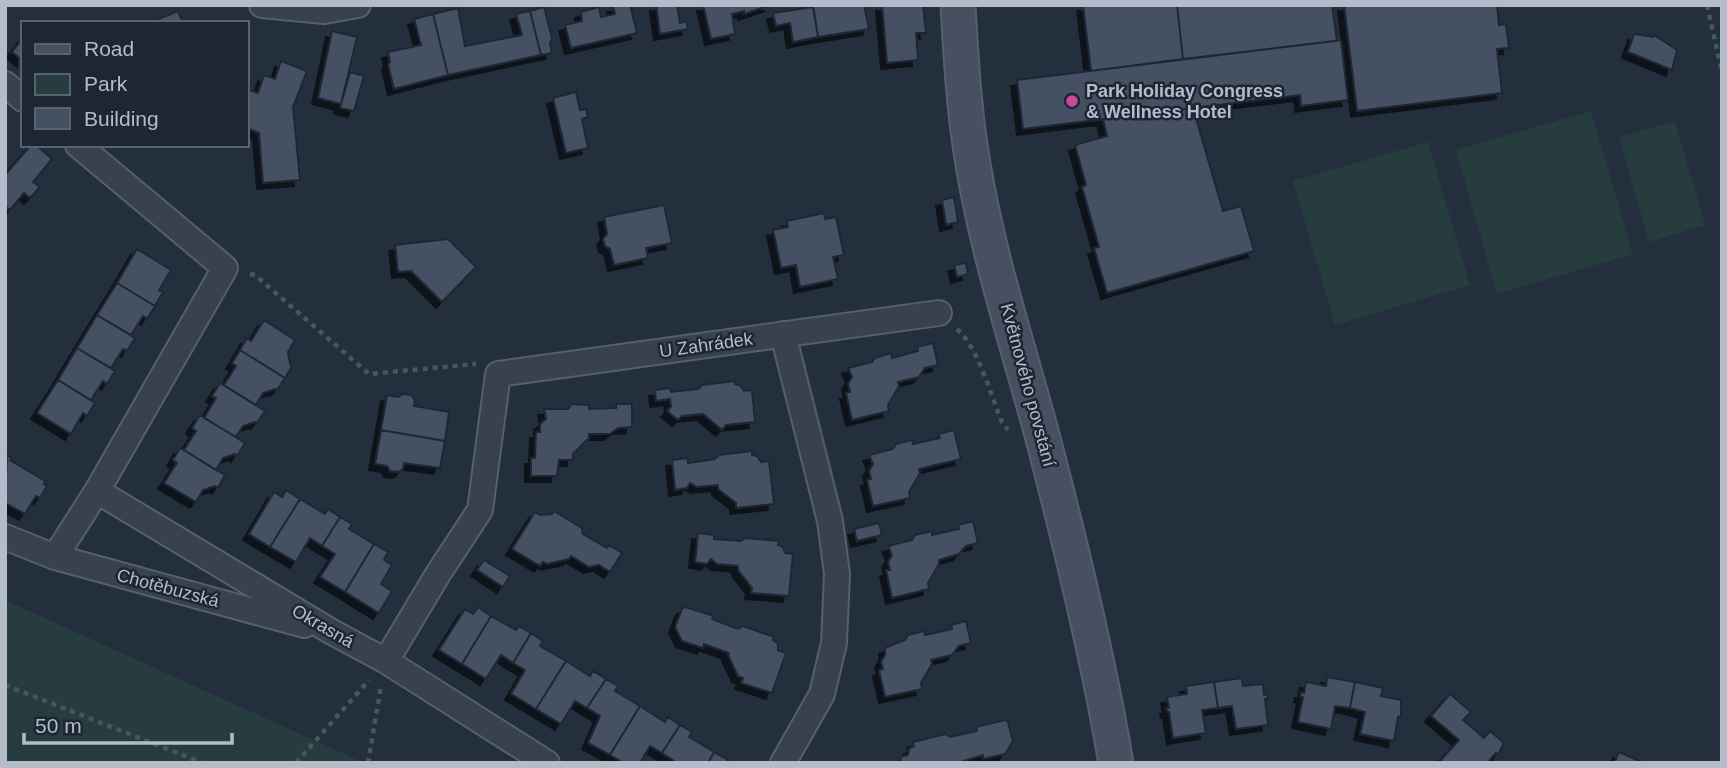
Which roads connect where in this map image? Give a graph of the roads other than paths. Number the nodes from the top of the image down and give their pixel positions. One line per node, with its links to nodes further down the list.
1 (262, 5): 2 (street)
2 (358, 5)
3 (958, 5): 16 (street, Květnového povstání)
4 (5, 84): 5 (street)
5 (21, 97)
6 (80, 147): 9 (street)
7 (932, 313): 8 (street, U Zahrádek)
8 (783, 334): 13 (street, U Zahrádek); 15 (street)
9 (97, 491): 11 (street); 12 (street, Okrasná)
10 (5, 537): 11 (street, Chotěbuzská)
11 (55, 557): 12 (street, Chotěbuzská)
12 (332, 632): 13 (street, Okrasná)
13 (386, 662): 14 (street, Okrasná)
14 (547, 763)
15 (783, 763)
16 (1116, 763)

